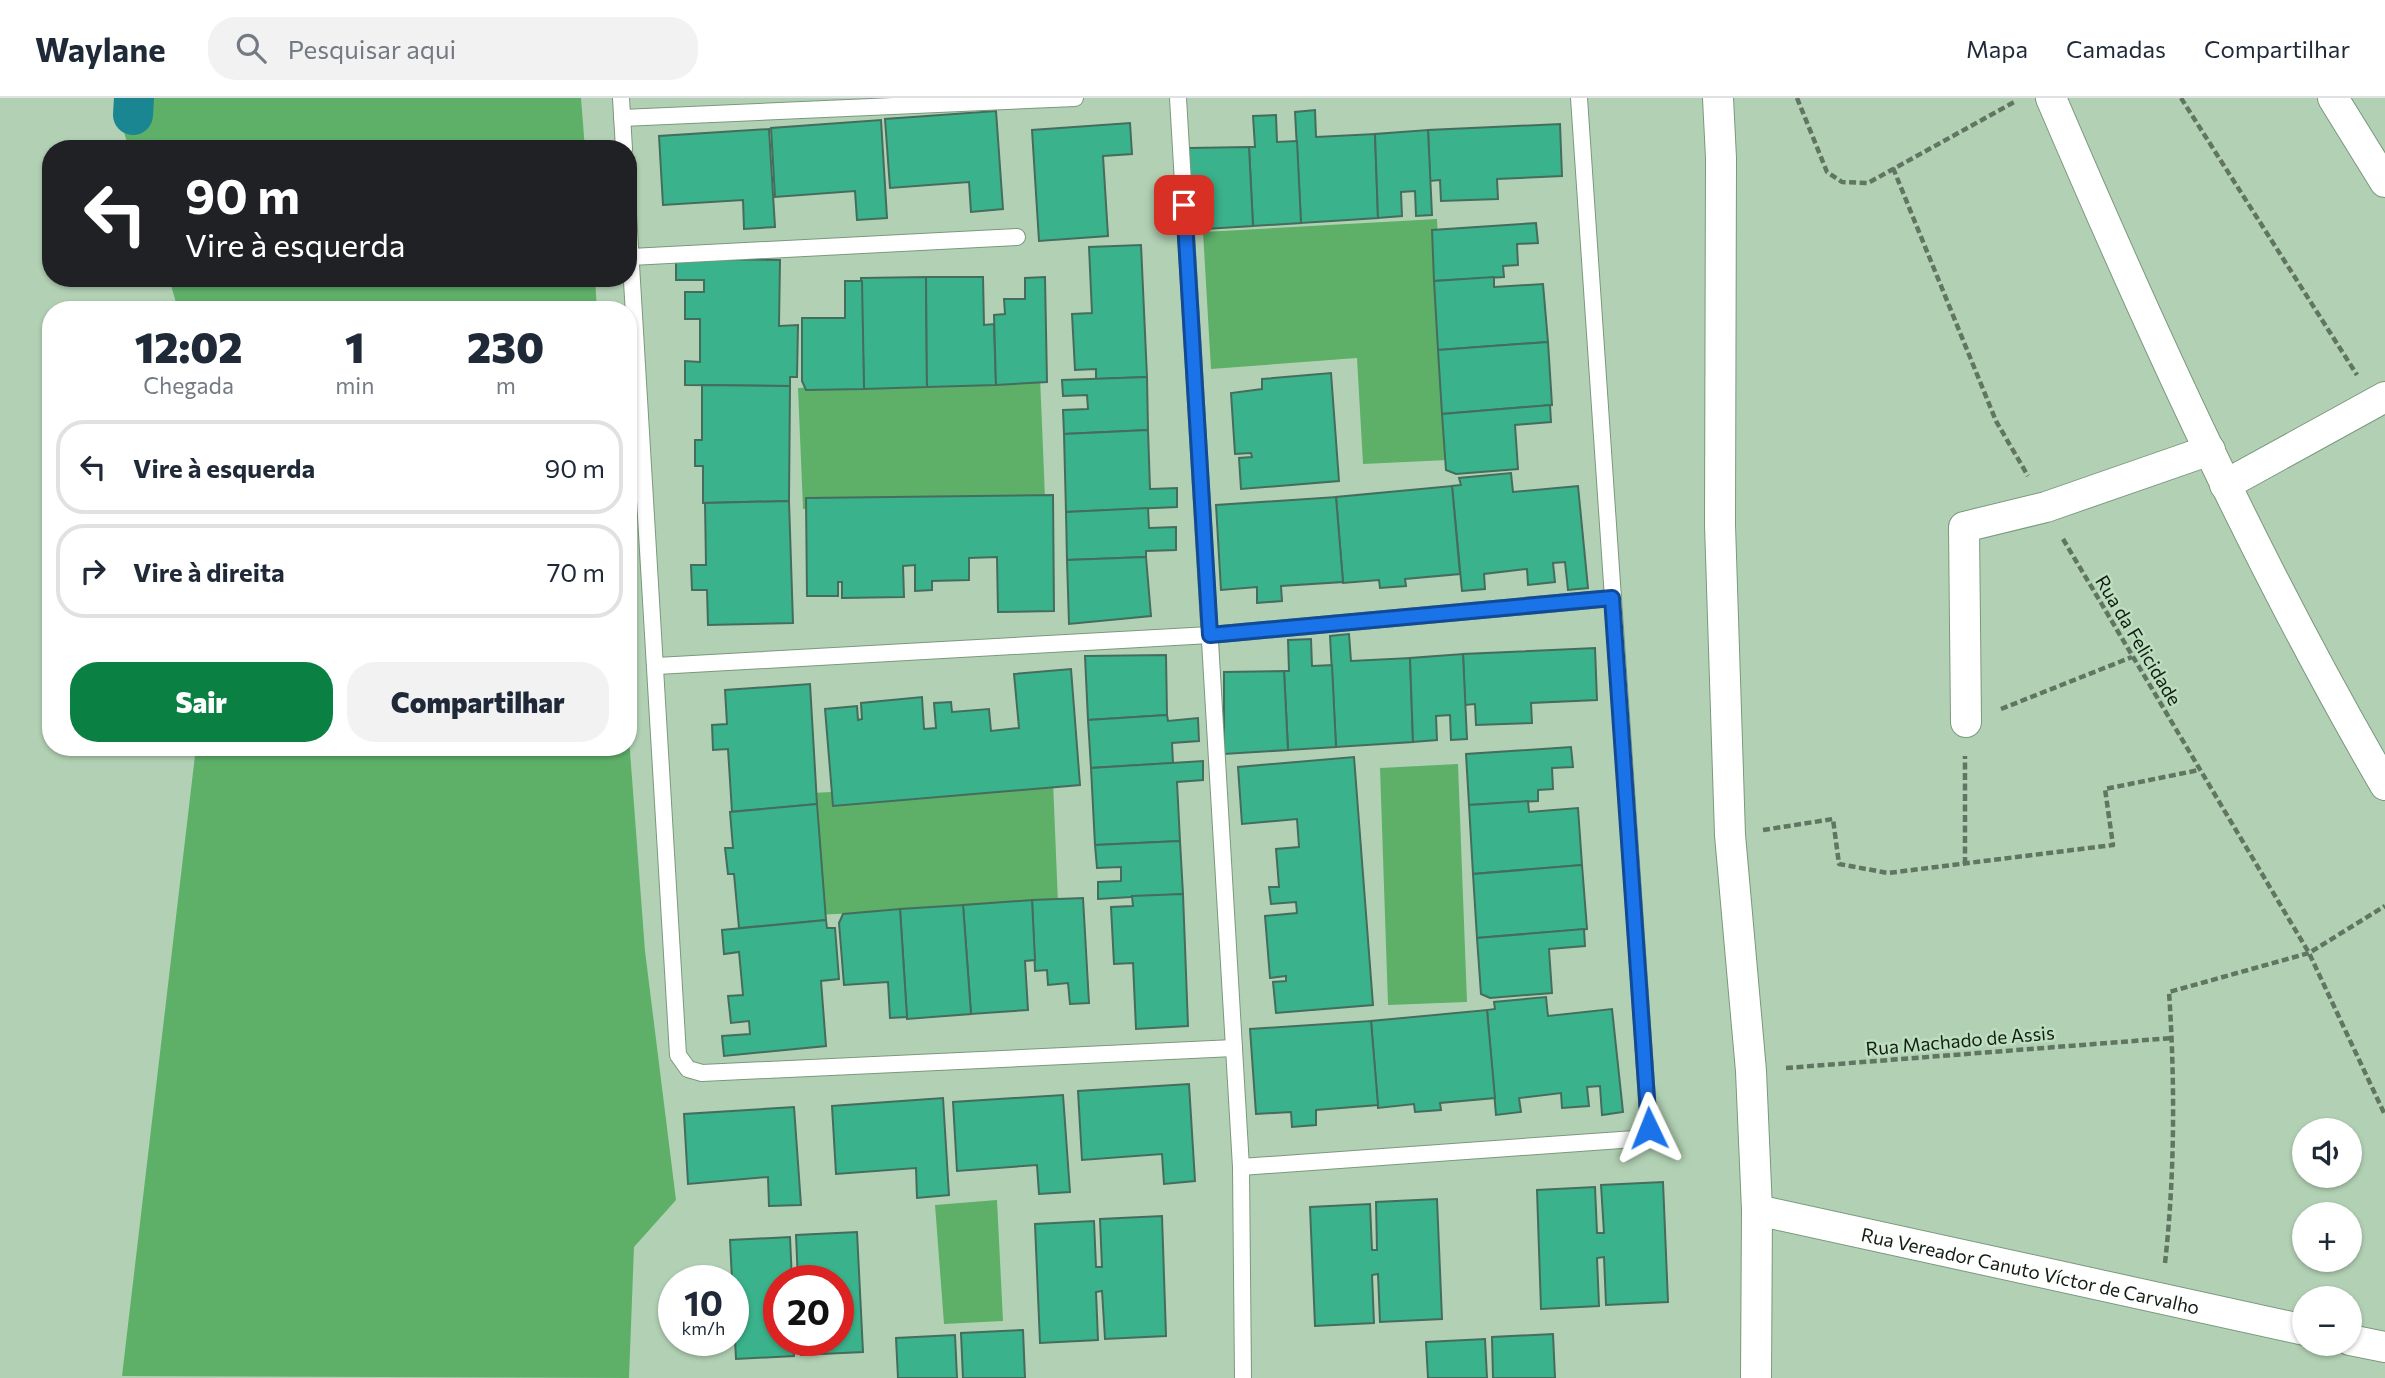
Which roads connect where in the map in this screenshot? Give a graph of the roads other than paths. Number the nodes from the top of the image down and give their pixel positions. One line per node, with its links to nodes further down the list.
1 (621, 98): 8 (lane)
2 (1075, 98): 8 (lane)
3 (1178, 98): 18 (lane)
4 (1579, 98): 17 (lane)
5 (1718, 98): 24 (street)
6 (2051, 98): 15 (street)
7 (2333, 98): 10 (street)
8 (622, 118): 9 (lane)
9 (623, 140)
10 (2385, 182)
11 (1017, 237): 12 (lane)
12 (637, 257)
13 (637, 351): 19 (lane)
14 (2382, 406): 16 (street)
15 (2210, 450): 16 (street); 20 (street)
16 (2225, 485): 21 (street)
17 (1612, 598): 18 (lane); 23 (lane)
18 (1210, 635): 19 (lane); 22 (lane)
19 (657, 666): 22 (lane)
20 (1966, 722)
21 (2385, 785)
22 (1234, 1048): 23 (lane)
23 (1241, 1167): 28 (lane)
24 (1757, 1210): 25 (street, Rua Vereador Canuto Víctor de Carvalho); 29 (street)
25 (2292, 1327)
26 (2362, 1343): 27 (street)
27 (2385, 1348)
28 (1243, 1378)
29 (1756, 1378)

